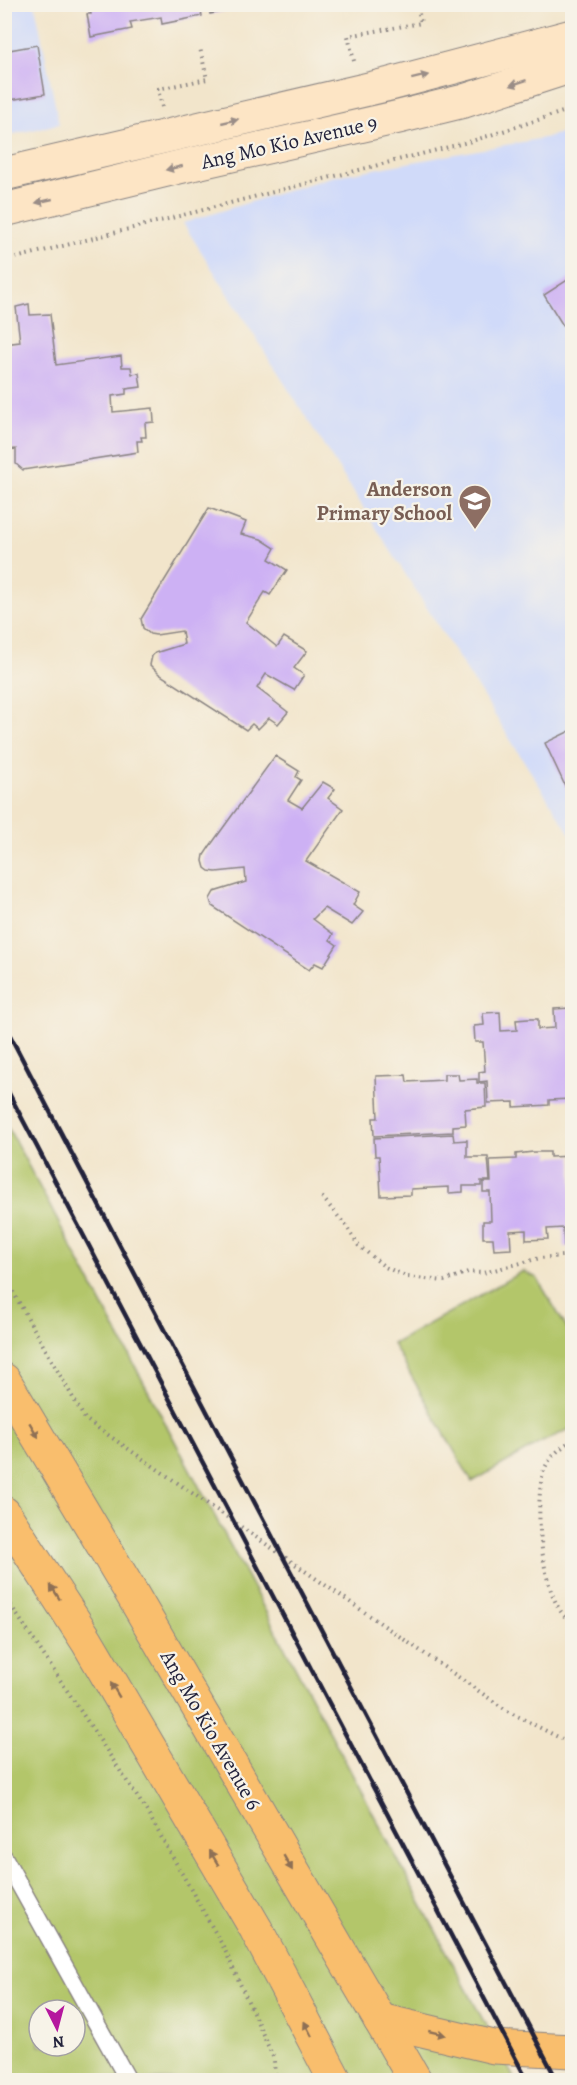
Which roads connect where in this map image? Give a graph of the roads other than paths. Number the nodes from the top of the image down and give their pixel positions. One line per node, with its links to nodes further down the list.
1 (573, 36): 3 (street, Ang Mo Kio Avenue 9, one-way to 1)
2 (573, 66): 5 (street, Ang Mo Kio Avenue 9, one-way to 5)
3 (61, 161): 4 (street, Ang Mo Kio Avenue 9); 5 (lane)
4 (4, 174)
5 (83, 192): 6 (street, Ang Mo Kio Avenue 9, one-way to 6)
6 (4, 210)
7 (4, 1380): 10 (main road, Ang Mo Kio Avenue 6, one-way to 10)
8 (4, 1513): 13 (main road, one-way to 8)
9 (4, 1857): 12 (lane)
10 (380, 2020): 11 (main road, one-way to 11); 14 (main road, Ang Mo Kio Avenue 6)
11 (573, 2051)
12 (128, 2080)
13 (335, 2080)
14 (415, 2080)

